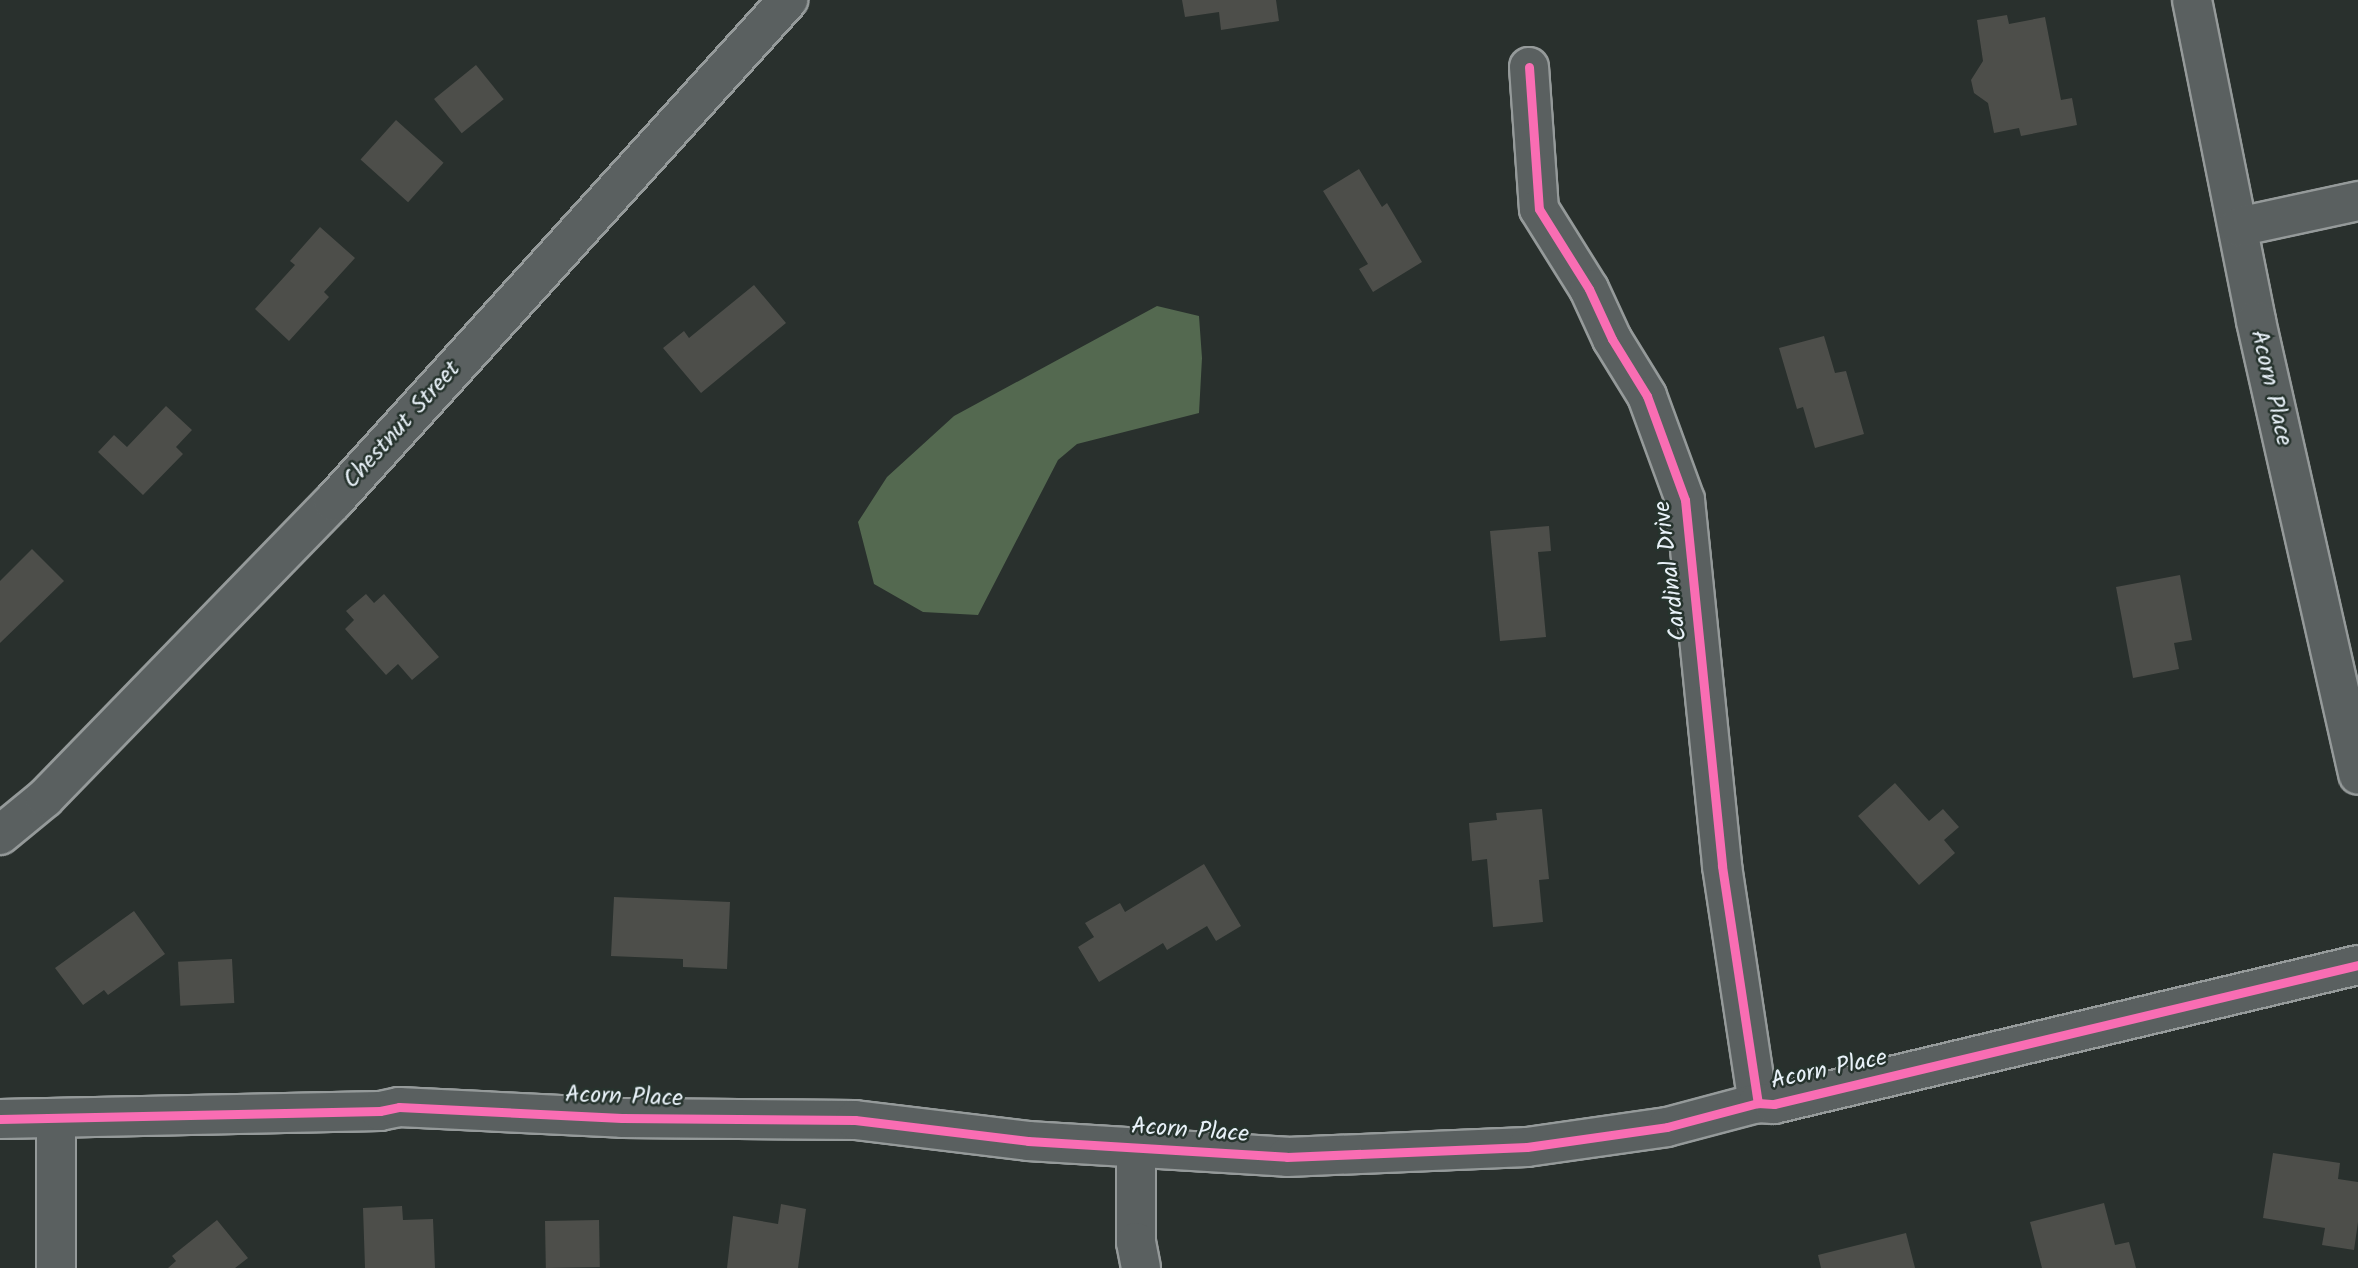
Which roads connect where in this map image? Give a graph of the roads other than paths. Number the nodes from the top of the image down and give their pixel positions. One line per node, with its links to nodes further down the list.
1 (788, 0): 7 (street, Chestnut Street)
2 (2192, 0): 5 (street, Acorn Place)
3 (1530, 66): 9 (street, Cardinal Drive)
4 (2358, 201): 5 (street)
5 (2238, 227): 6 (street, Acorn Place)
6 (2358, 775)
7 (0, 835)
8 (2358, 965): 9 (street, Acorn Place)
9 (1758, 1103): 12 (street, Acorn Place)
10 (0, 1119): 11 (street, Acorn Place)
11 (57, 1120): 12 (street, Acorn Place); 13 (street)
12 (1136, 1147): 14 (street)
13 (56, 1268)
14 (1141, 1268)

